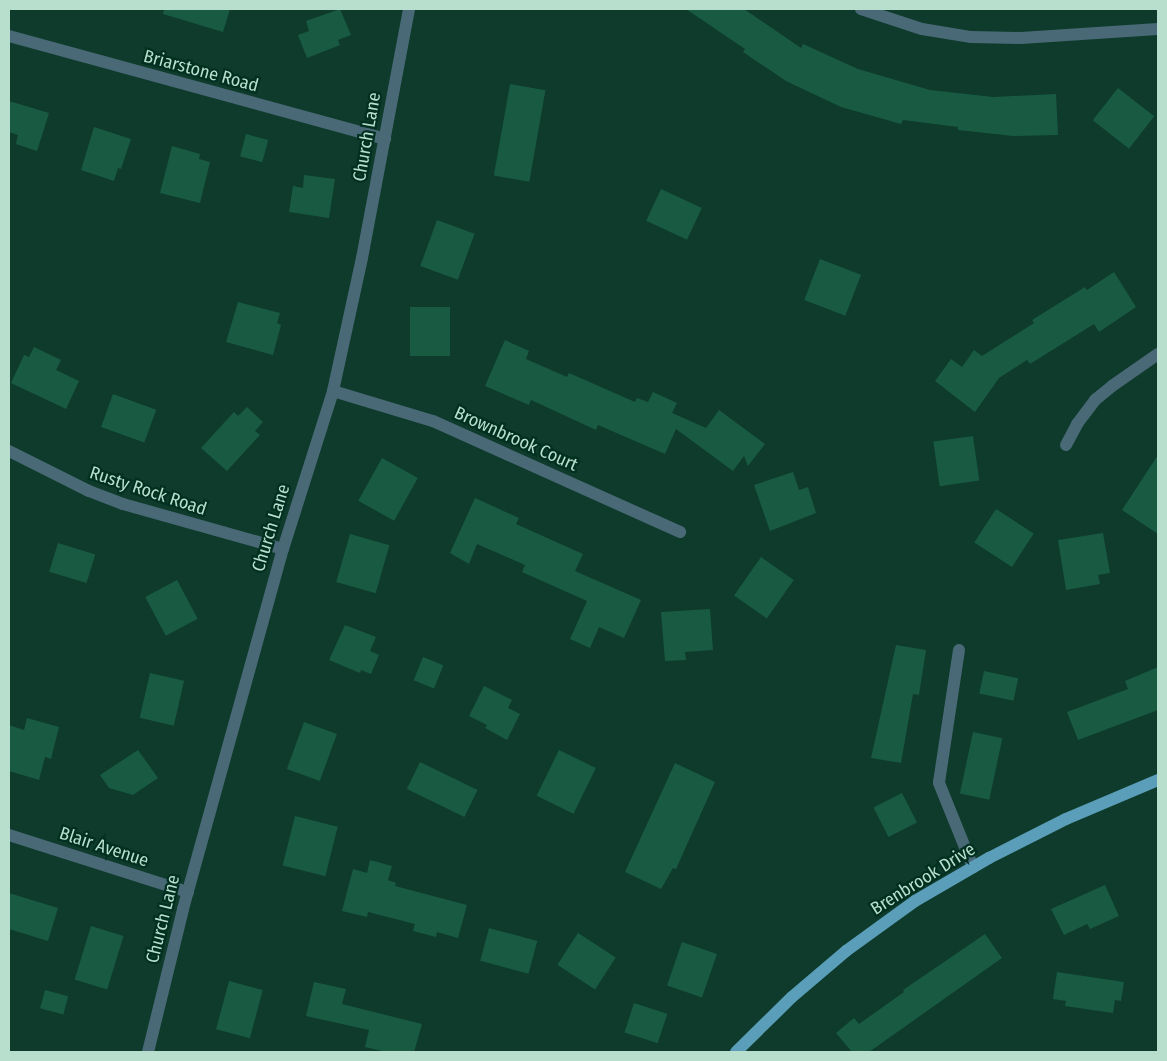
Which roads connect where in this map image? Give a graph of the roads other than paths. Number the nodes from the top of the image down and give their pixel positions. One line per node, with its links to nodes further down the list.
1 (409, 9): 5 (street, Church Lane)
2 (861, 9): 3 (street)
3 (1158, 29)
4 (9, 36): 5 (street, Briarstone Road)
5 (385, 138): 7 (street, Church Lane)
6 (1158, 354): 8 (street)
7 (333, 391): 10 (street, Brownbrook Court); 11 (street, Church Lane)
8 (1066, 445)
9 (9, 451): 11 (street, Rusty Rock Road)
10 (680, 532)
11 (283, 549): 16 (street, Church Lane)
12 (959, 650): 15 (street)
13 (1158, 780): 15 (main road, Brenbrook Drive)
14 (9, 835): 16 (street, Blair Avenue)
15 (973, 867): 18 (main road, Brenbrook Drive)
16 (188, 892): 17 (street, Church Lane)
17 (148, 1052)
18 (736, 1052)

